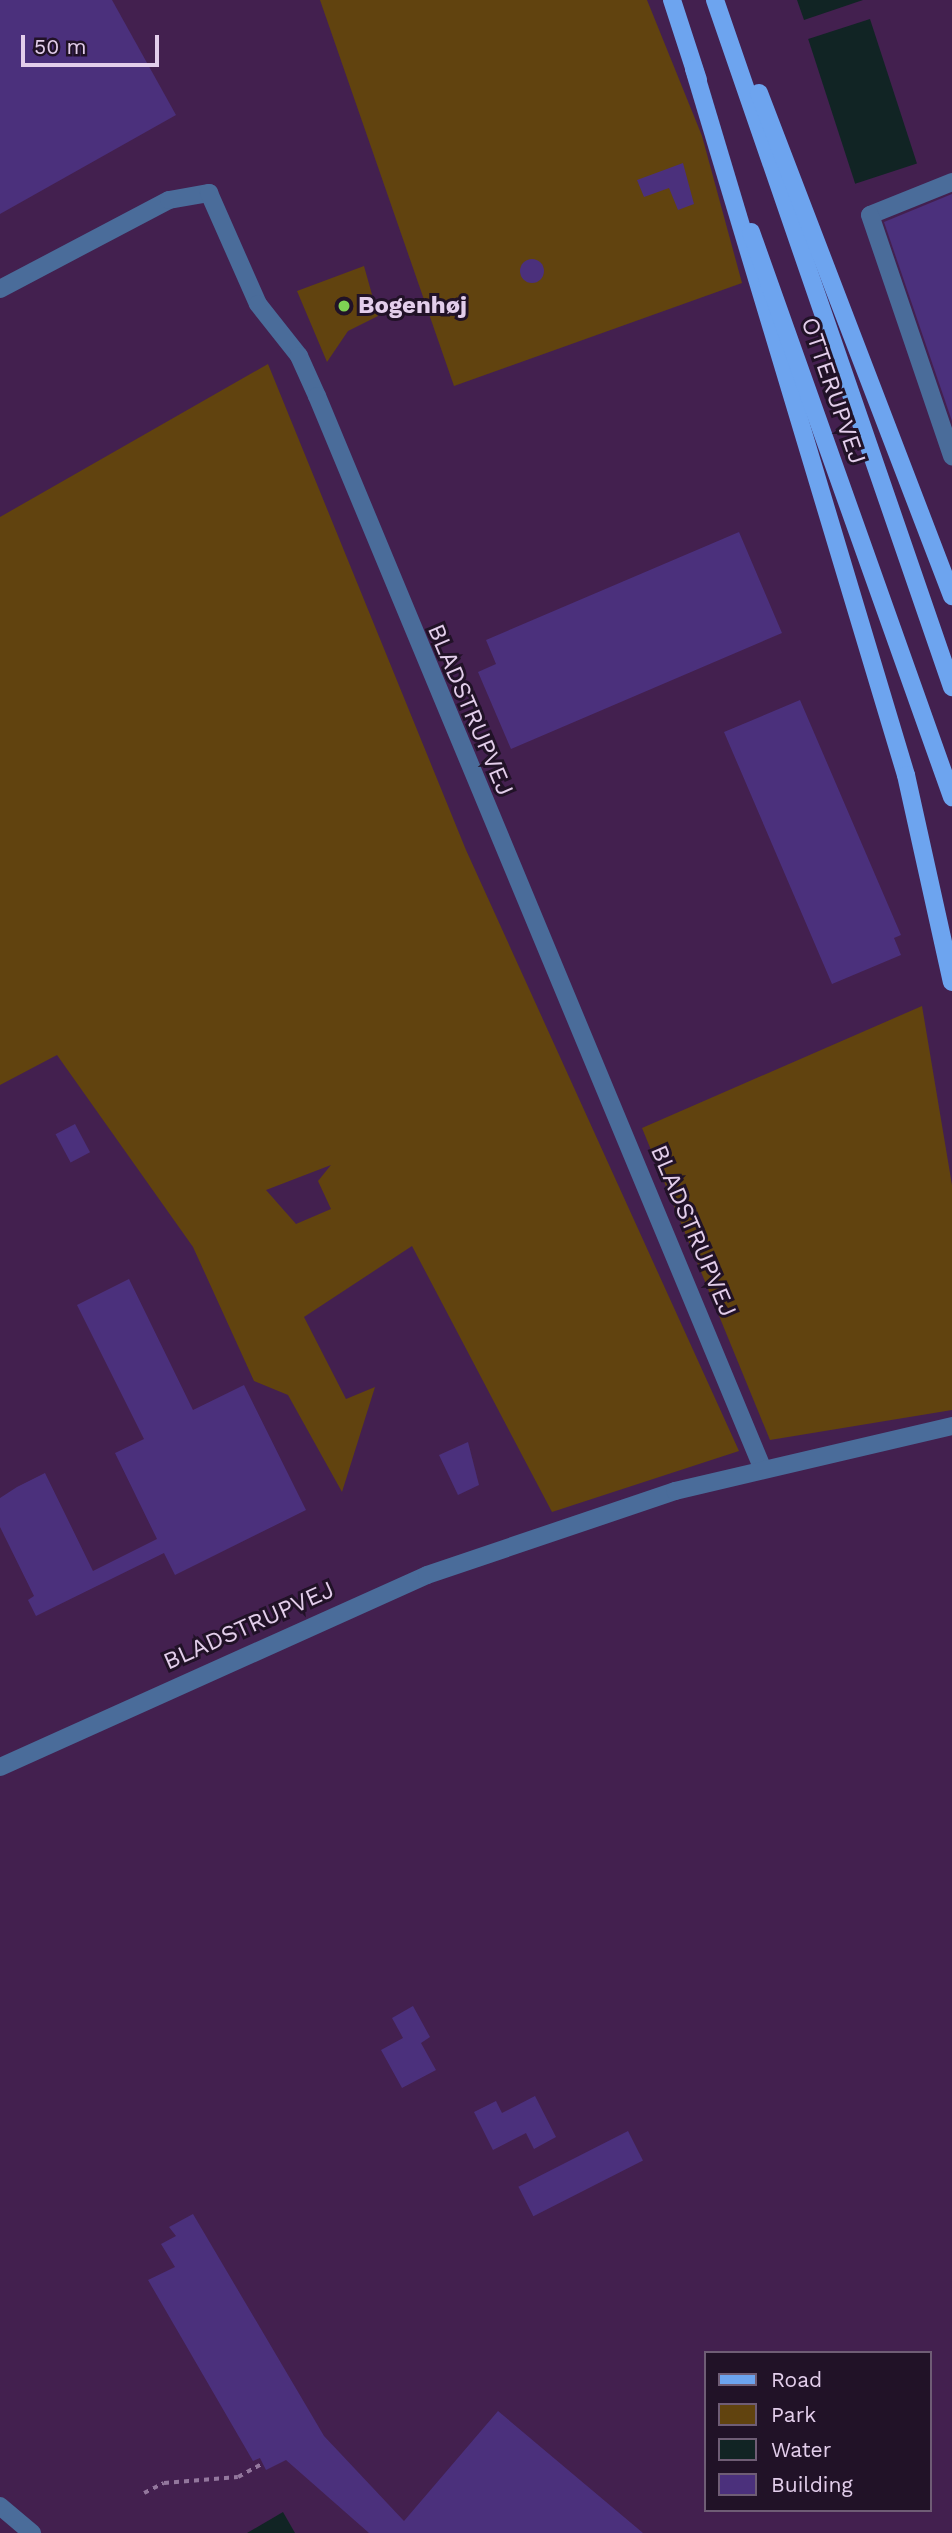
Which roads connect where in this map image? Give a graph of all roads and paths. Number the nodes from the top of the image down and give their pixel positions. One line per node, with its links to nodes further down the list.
1 (673, 0): 4 (main road, OTTERUPVEJ)
2 (715, 0): 9 (main road, OTTERUPVEJ)
3 (722, 0): 8 (main road)
4 (694, 69): 10 (main road, OTTERUPVEJ); 11 (main road)
5 (952, 182): 7 (street)
6 (0, 289): 13 (street, BLADSTRUPVEJ)
7 (952, 456)
8 (952, 596)
9 (952, 687)
10 (952, 797)
11 (952, 982)
12 (952, 1426): 13 (street, BLADSTRUPVEJ)
13 (762, 1467): 14 (street, BLADSTRUPVEJ)
14 (0, 1767)
15 (262, 2463): 16 (path)
16 (144, 2493)
17 (0, 2506): 18 (street)
18 (32, 2533)

